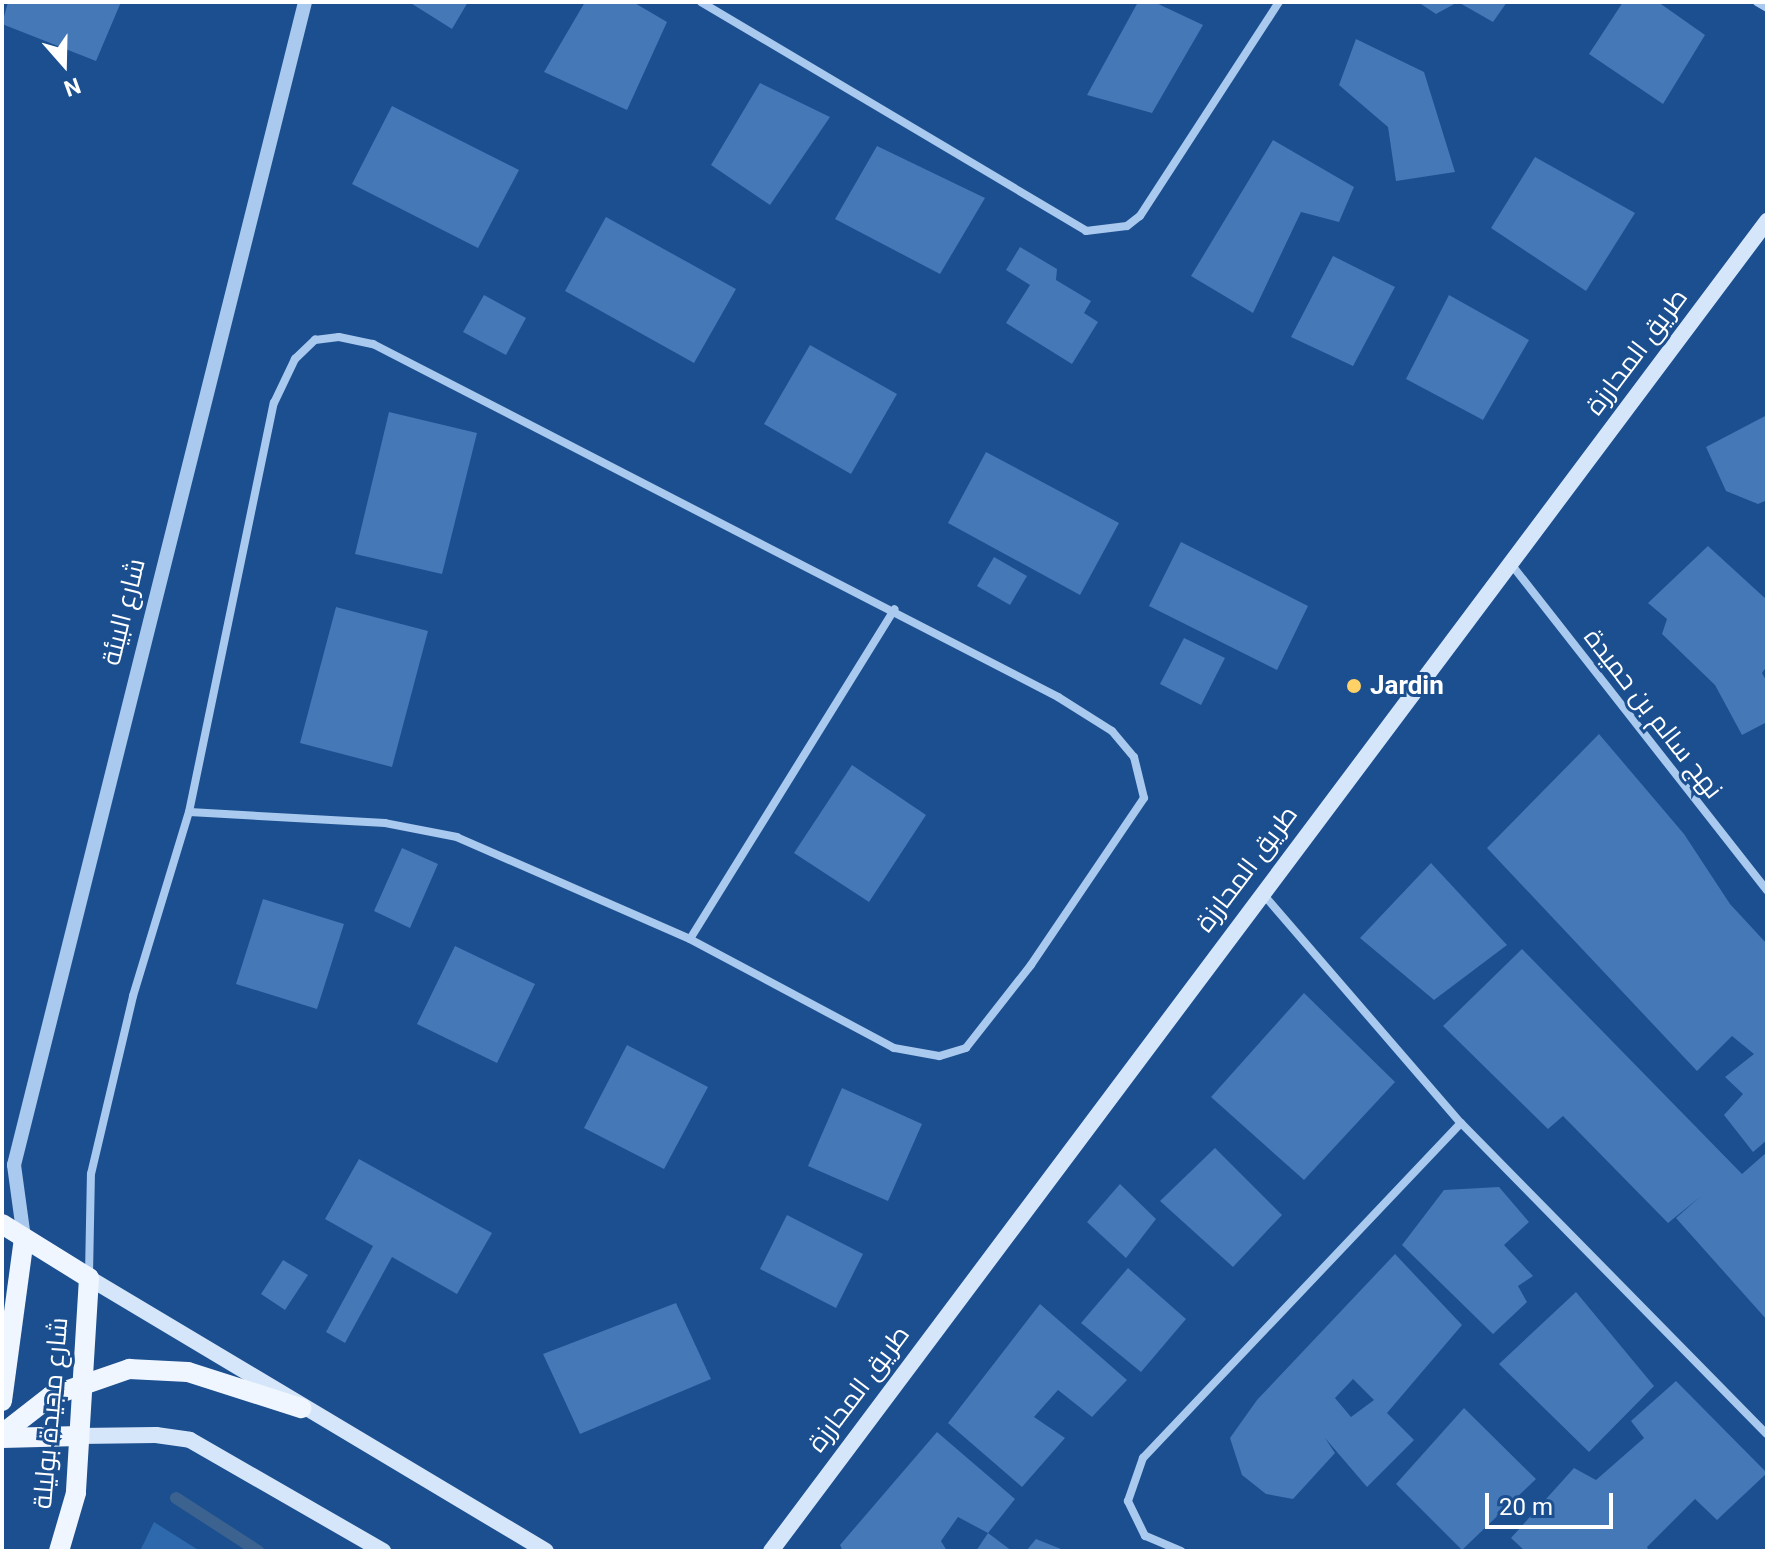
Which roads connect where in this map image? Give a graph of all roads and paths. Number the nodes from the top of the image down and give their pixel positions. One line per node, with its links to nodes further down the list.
1 (305, 2): 15 (street, شارع البيئة)
2 (701, 2): 3 (street)
3 (1279, 2)
4 (1757, 2): 5 (street)
5 (1767, 8)
6 (1767, 221): 7 (main road, طريق المحارزة)
7 (1508, 561): 10 (main road, طريق المحارزة); 11 (street, نهج سالم بن حميدة)
8 (895, 609): 9 (street); 12 (street); 12 (street)
9 (189, 812): 12 (street); 16 (street)
10 (1261, 891): 13 (street); 26 (main road, طريق المحارزة)
11 (1767, 891)
12 (690, 939)
13 (1461, 1123): 20 (street); 27 (street)
14 (2, 1224): 15 (main road)
15 (24, 1238): 16 (main road); 18 (main road, شارع مجيدة بوليلة)
16 (89, 1278): 17 (main road, شارع مجيدة بوليلة); 19 (main road)
17 (83, 1382): 19 (main road); 21 (main road); 22 (main road, شارع مجيدة بوليلة)
18 (2, 1401)
19 (301, 1408): 25 (main road)
20 (1767, 1434)
21 (2, 1436): 22 (main road)
22 (79, 1436): 23 (main road, شارع مجيدة بوليلة); 24 (main road)
23 (59, 1551)
24 (383, 1551)
25 (546, 1551)
26 (771, 1551)
27 (1181, 1551)

